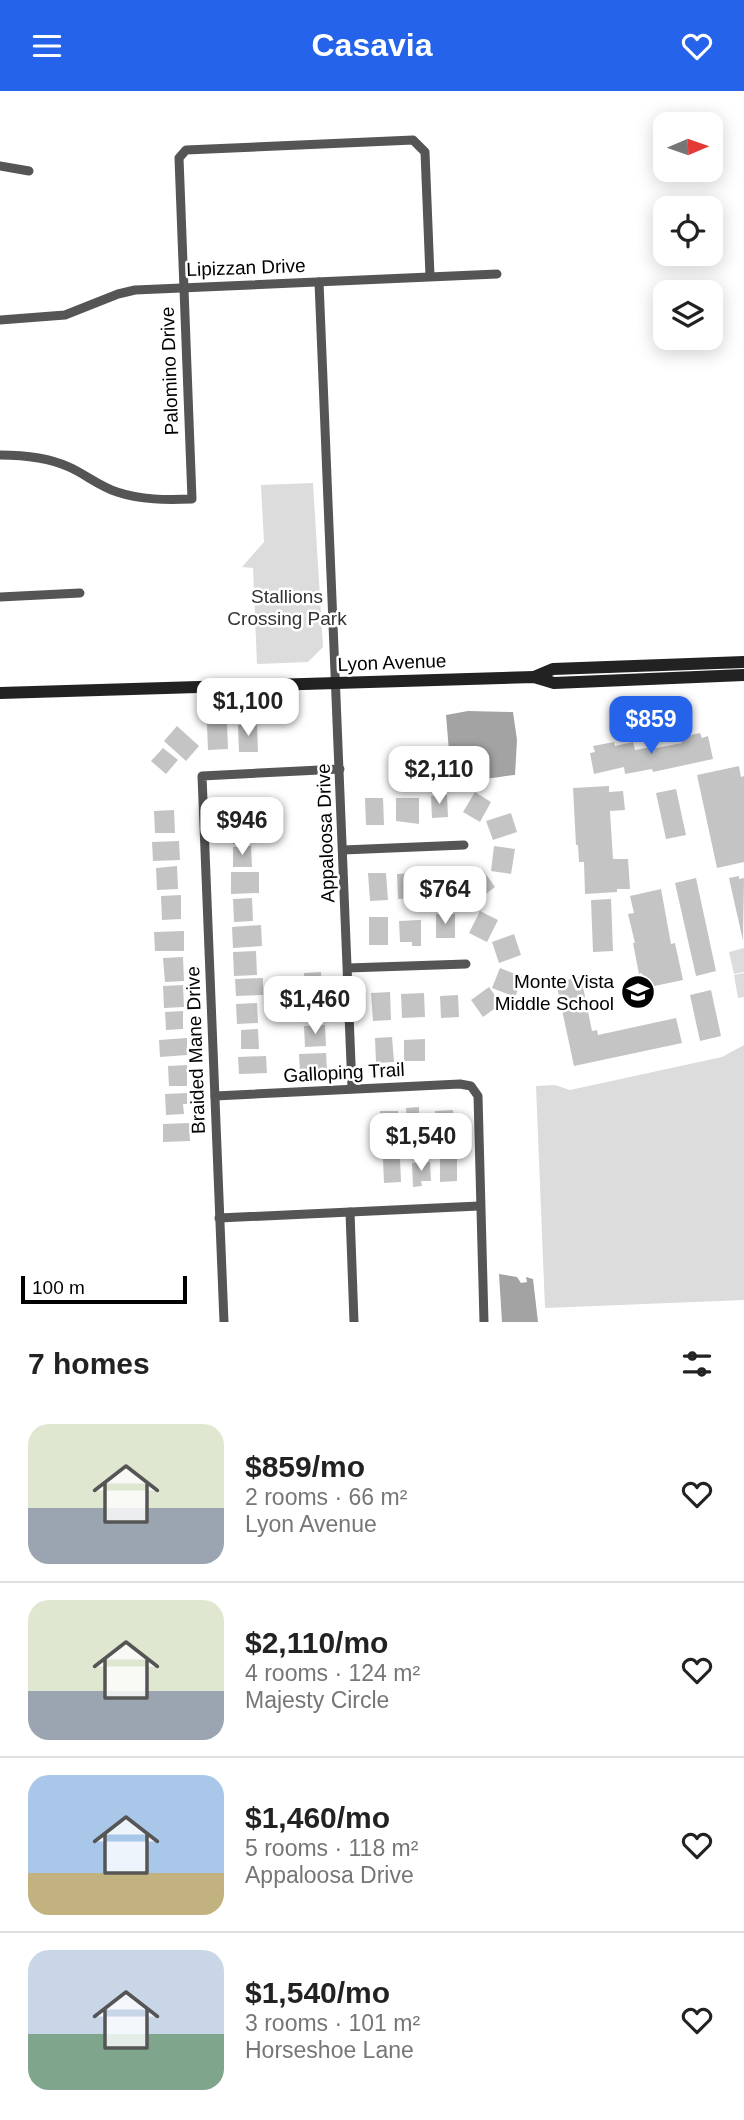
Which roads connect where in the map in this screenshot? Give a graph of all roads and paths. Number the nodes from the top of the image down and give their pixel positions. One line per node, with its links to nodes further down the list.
1 (0, 166): 2 (street)
2 (29, 171)
3 (497, 274): 4 (street, Lipizzan Drive)
4 (430, 277): 5 (street, Lipizzan Drive); 6 (street, Palomino Drive)
5 (319, 282): 6 (street, Lipizzan Drive); 14 (street, Appaloosa Drive)
6 (184, 287): 7 (street, Lipizzan Drive); 8 (street, Palomino Drive)
7 (0, 320)
8 (0, 455)
9 (80, 593): 10 (street)
10 (0, 597)
11 (744, 662): 13 (street, Lyon Avenue)
12 (744, 675): 13 (street, Lyon Avenue)
13 (534, 677): 14 (street, Lyon Avenue)
14 (336, 683): 15 (street, Lyon Avenue); 16 (street, Appaloosa Drive)
15 (0, 693)
16 (340, 769): 18 (street, Appaloosa Drive); 22 (street, Braided Mane Drive)
17 (464, 845): 18 (street)
18 (343, 850): 20 (street, Appaloosa Drive)
19 (466, 964): 20 (street)
20 (348, 968): 21 (street, Appaloosa Drive)
21 (352, 1088): 22 (street, Galloping Trail); 23 (street, Galloping Trail)
22 (215, 1095): 25 (street, Braided Mane Drive)
23 (480, 1206): 24 (street); 28 (street)
24 (350, 1212): 25 (street); 27 (street)
25 (219, 1217): 26 (street, Braided Mane Drive)
26 (223, 1322)
27 (354, 1322)
28 (484, 1322)

